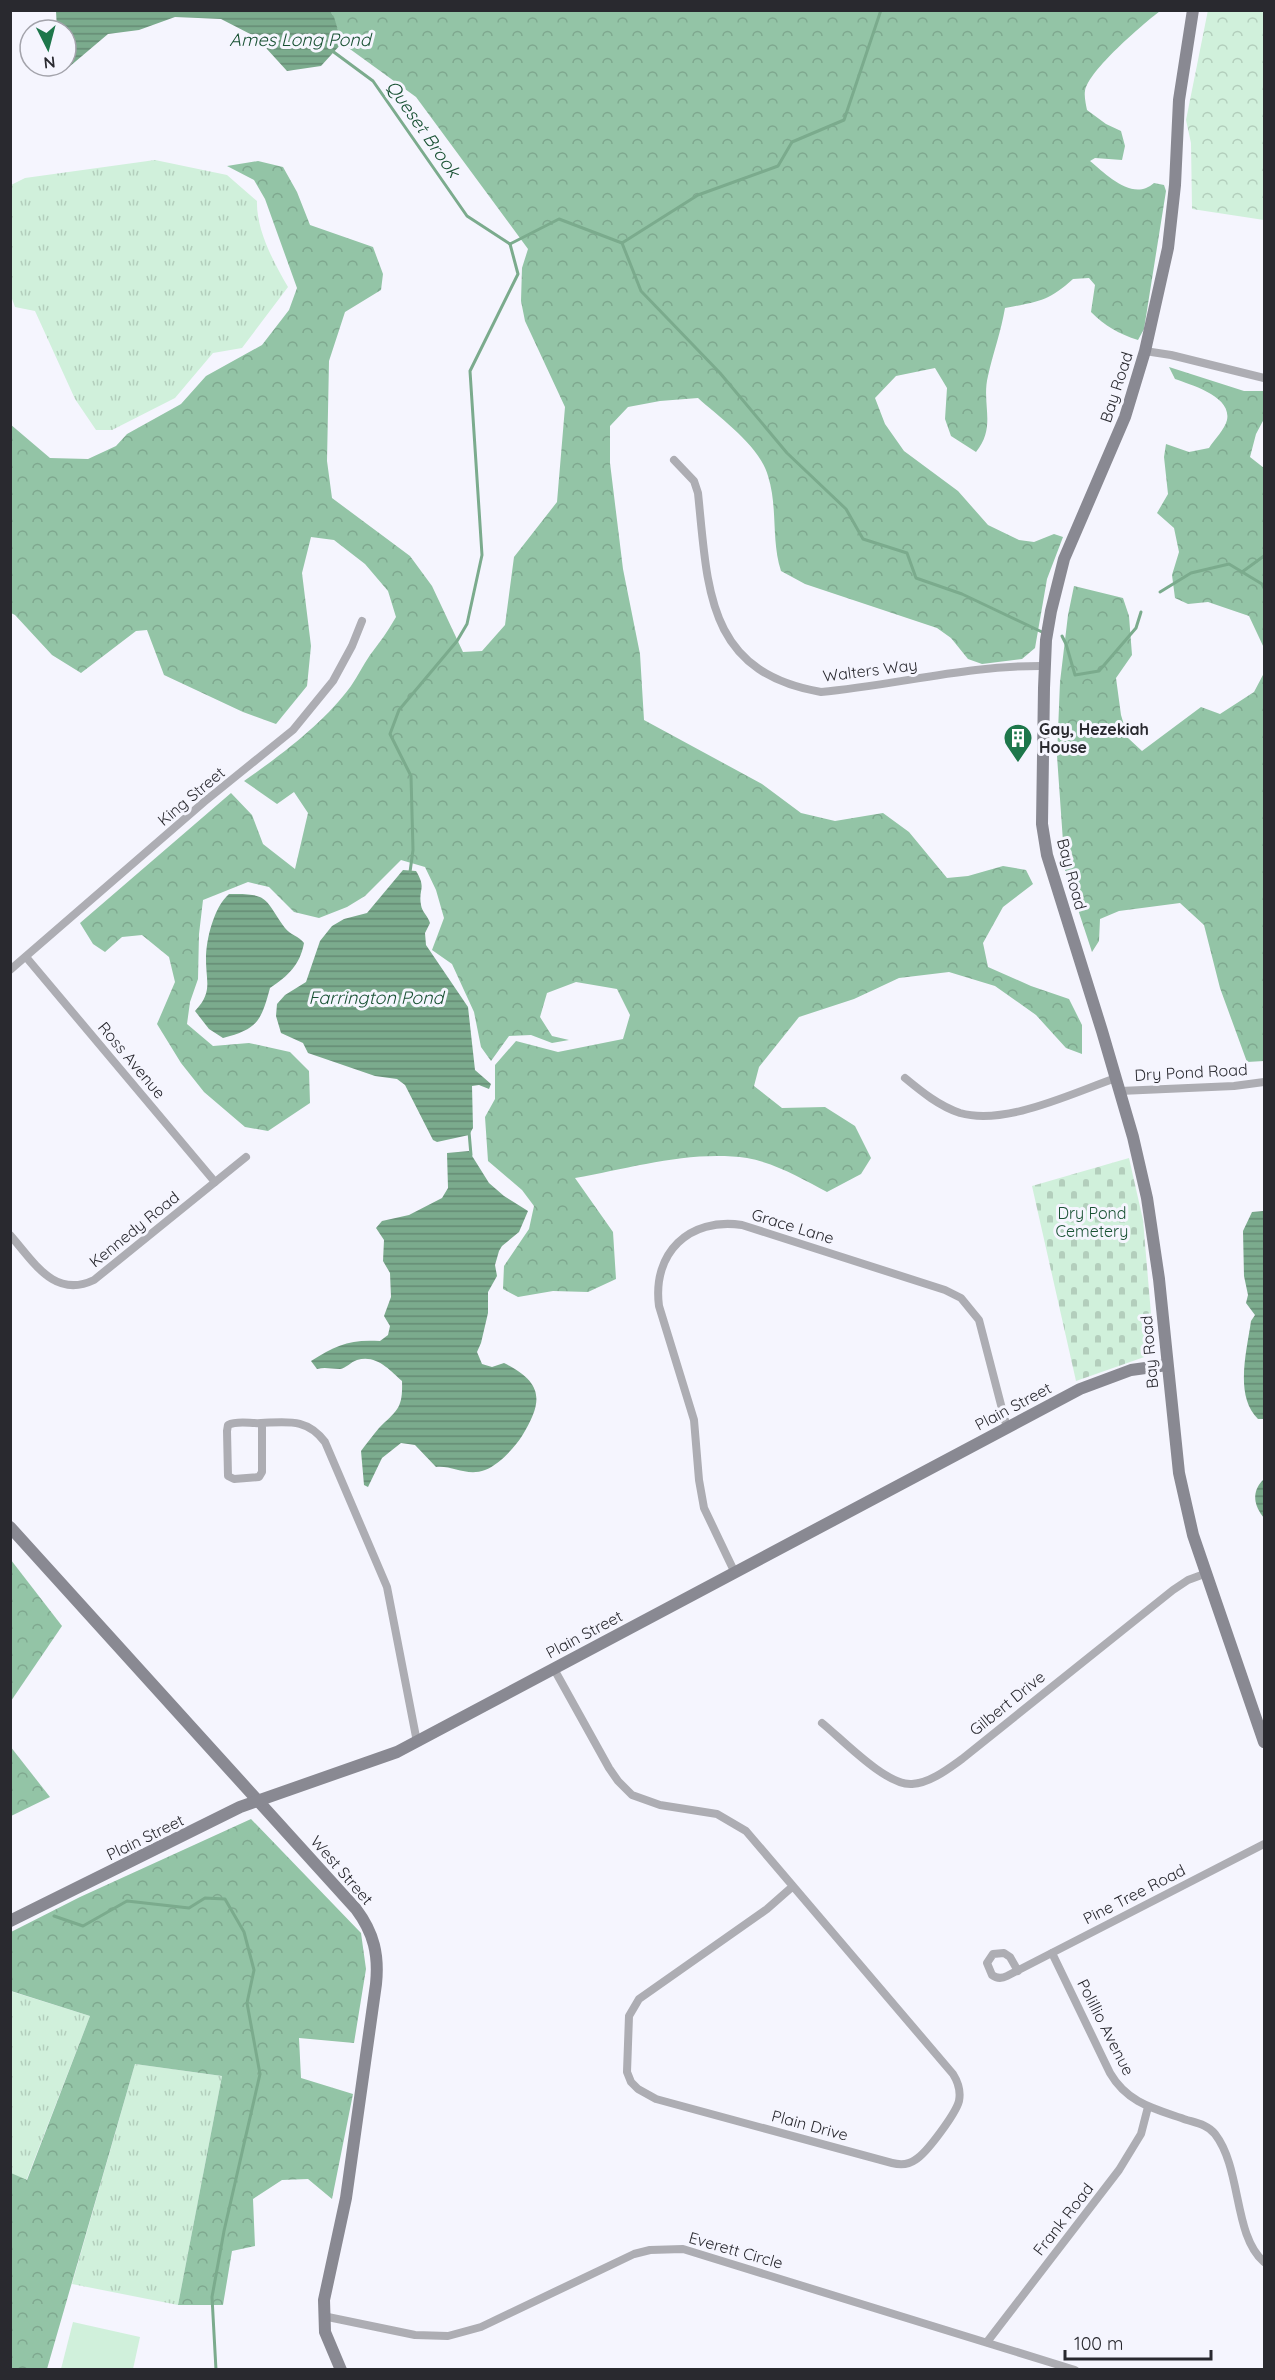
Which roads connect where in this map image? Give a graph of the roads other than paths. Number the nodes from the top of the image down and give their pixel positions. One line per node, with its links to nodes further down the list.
1 (1192, 10): 2 (street, Bay Road)
2 (1145, 351): 3 (street); 6 (street, Bay Road)
3 (1264, 378)
4 (674, 460): 6 (street, Walters Way)
5 (362, 621): 7 (street, King Street)
6 (1045, 666): 10 (street, Bay Road)
7 (26, 957): 8 (street, King Street); 14 (street, Ross Avenue)
8 (10, 970)
9 (905, 1078): 10 (street)
10 (1116, 1078): 12 (street, Bay Road)
11 (1264, 1082): 12 (street, Dry Pond Road)
12 (1120, 1091): 16 (street, Bay Road)
13 (246, 1157): 14 (street, Kennedy Road)
14 (215, 1182): 15 (street, Kennedy Road)
15 (10, 1235)
16 (1167, 1365): 18 (street, Plain Street); 21 (street, Bay Road)
17 (262, 1423): 17 (street); 24 (street)
18 (1008, 1428): 20 (street, Plain Street); 20 (street, Grace Lane)
19 (10, 1527): 26 (street, West Street)
20 (735, 1573): 22 (street, Plain Street)
21 (1206, 1573): 23 (street, Gilbert Drive); 25 (street, Bay Road)
22 (554, 1669): 24 (street, Plain Street); 28 (street, Plain Drive)
23 (822, 1723)
24 (417, 1742): 26 (street, Plain Street)
25 (1264, 1742)
26 (258, 1800): 29 (street, Plain Street); 34 (street, West Street)
27 (1264, 1844): 30 (street, Pine Tree Road)
28 (792, 1887): 28 (street, Plain Drive)
29 (10, 1921)
30 (1052, 1953): 31 (street, Pine Tree Road); 32 (street, Polillio Avenue)
31 (1018, 1971)
32 (1148, 2107): 33 (street, Polillio Avenue); 35 (street, Frank Road)
33 (1264, 2262)
34 (323, 2316): 35 (street, Everett Circle); 36 (street, West Street)
35 (987, 2342): 37 (street, Everett Circle)
36 (341, 2370)
37 (1075, 2370)

